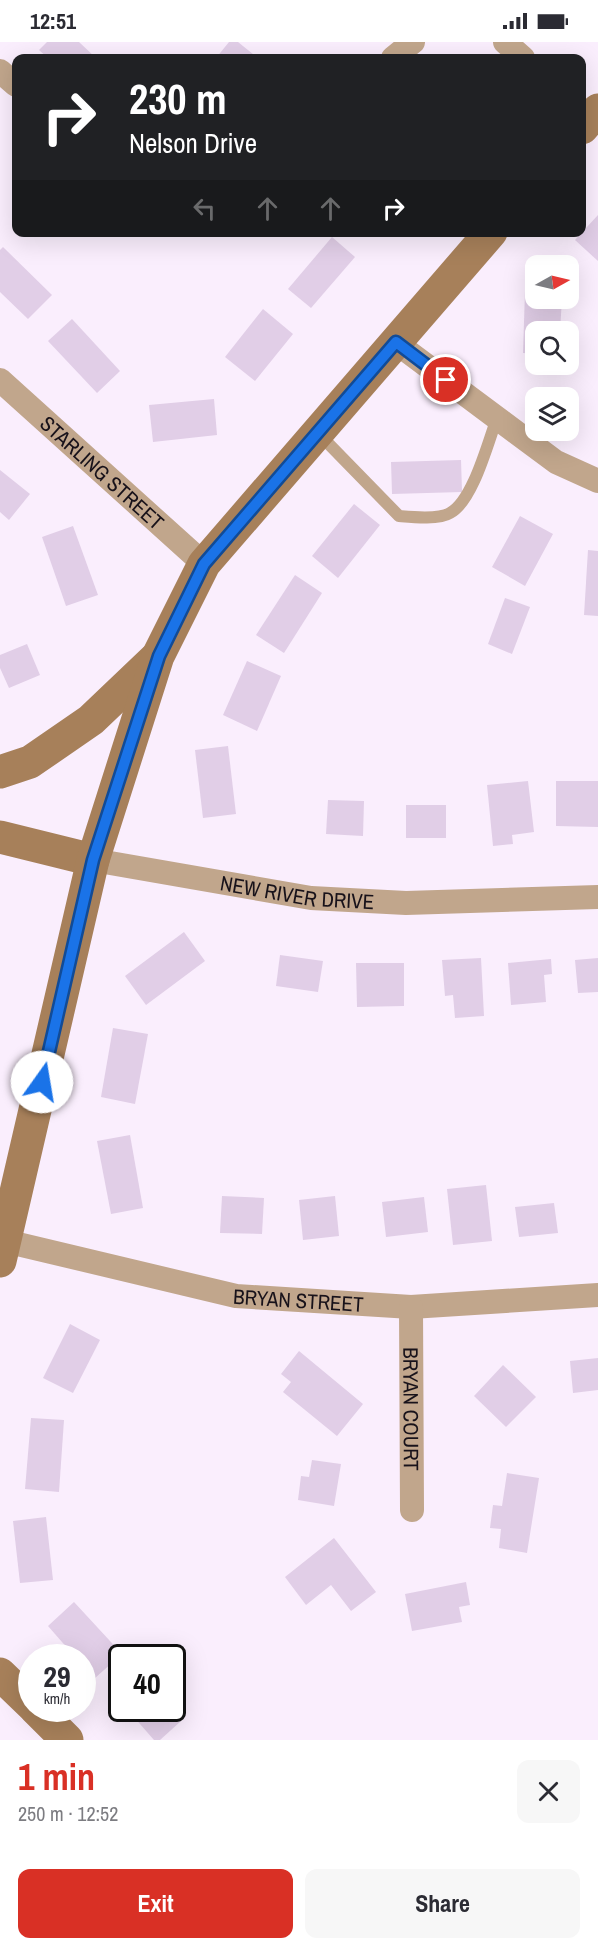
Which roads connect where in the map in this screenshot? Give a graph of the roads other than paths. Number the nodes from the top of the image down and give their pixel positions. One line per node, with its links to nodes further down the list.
1 (412, 42): 3 (street)
2 (504, 42): 4 (street)
3 (398, 54)
4 (518, 54)
5 (0, 71): 6 (street)
6 (12, 82)
7 (487, 237): 8 (street)
8 (396, 342): 10 (street); 11 (street)
9 (0, 380): 13 (street, STARLING STREET)
10 (497, 418): 11 (lane); 12 (street)
11 (318, 432): 13 (street)
12 (598, 481)
13 (204, 564): 14 (street)
14 (159, 656): 15 (street); 17 (street)
15 (0, 772)
16 (0, 837): 17 (street, NEW RIVER DRIVE)
17 (93, 860): 18 (street, NEW RIVER DRIVE); 19 (street)
18 (598, 897)
19 (2, 1251): 21 (street, BRYAN STREET)
20 (598, 1295): 21 (street, BRYAN STREET)
21 (411, 1307): 22 (street, BRYAN COURT)
22 (412, 1510)
23 (0, 1674): 24 (street)
24 (18, 1691)
25 (49, 1722): 26 (street)
26 (67, 1740)

